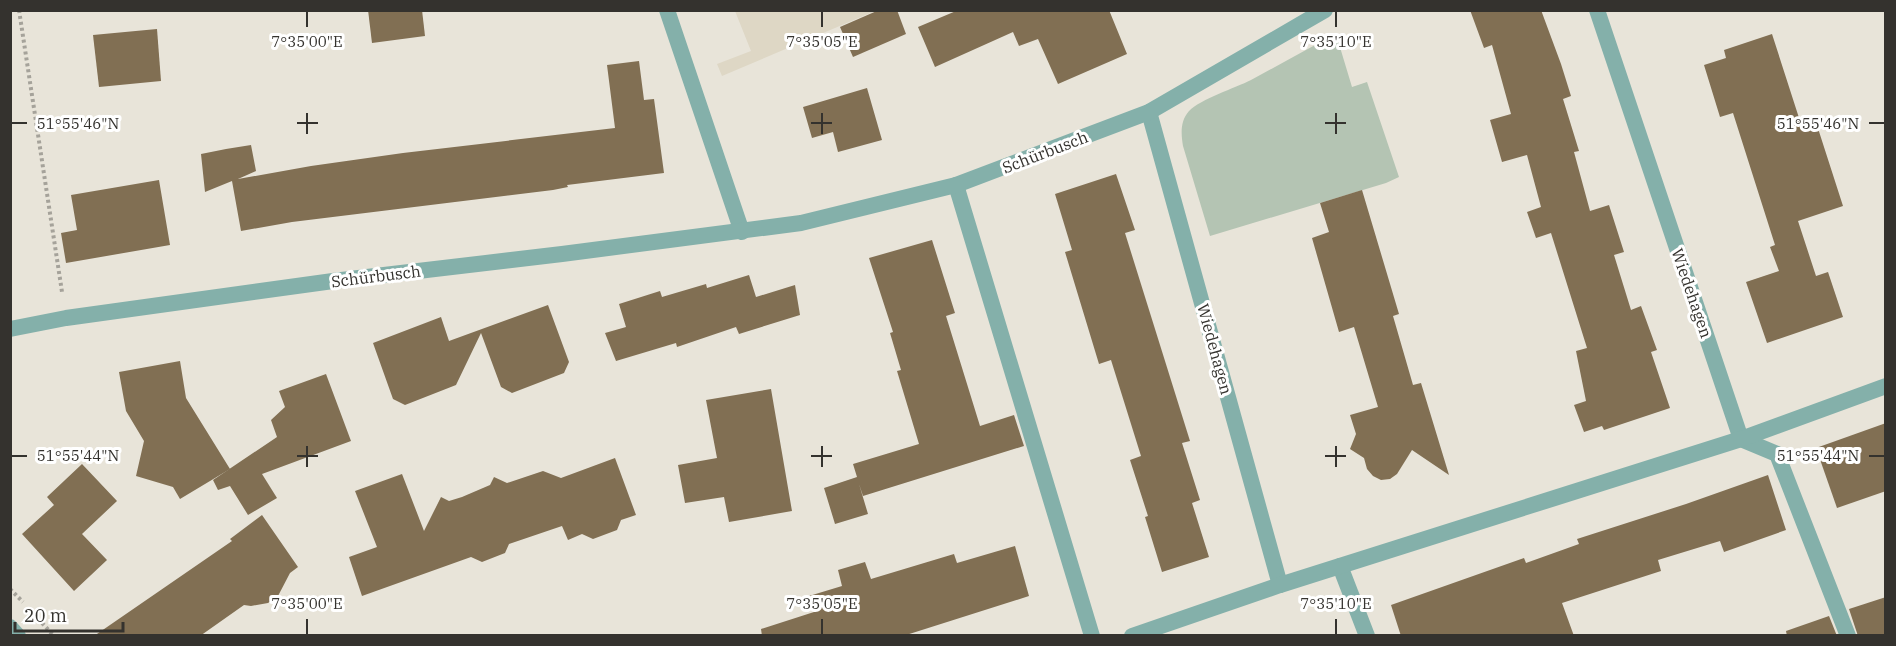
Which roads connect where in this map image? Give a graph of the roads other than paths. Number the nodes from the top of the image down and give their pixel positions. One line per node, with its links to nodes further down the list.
1 (667, 10): 6 (street)
2 (1325, 10): 4 (street, Schürbusch)
3 (1597, 10): 9 (street, Wiedehagen)
4 (1149, 112): 5 (street, Schürbusch); 11 (street, Wiedehagen)
5 (956, 185): 6 (street, Schürbusch); 14 (street)
6 (742, 231): 7 (street, Schürbusch)
7 (10, 329)
8 (1886, 386): 9 (street)
9 (1741, 439): 10 (street); 17 (street)
10 (1340, 566): 11 (street); 16 (street)
11 (1280, 585): 15 (street)
12 (10, 627): 13 (street)
13 (18, 636)
14 (1092, 636)
15 (1132, 636)
16 (1367, 636)
17 (1848, 636)

